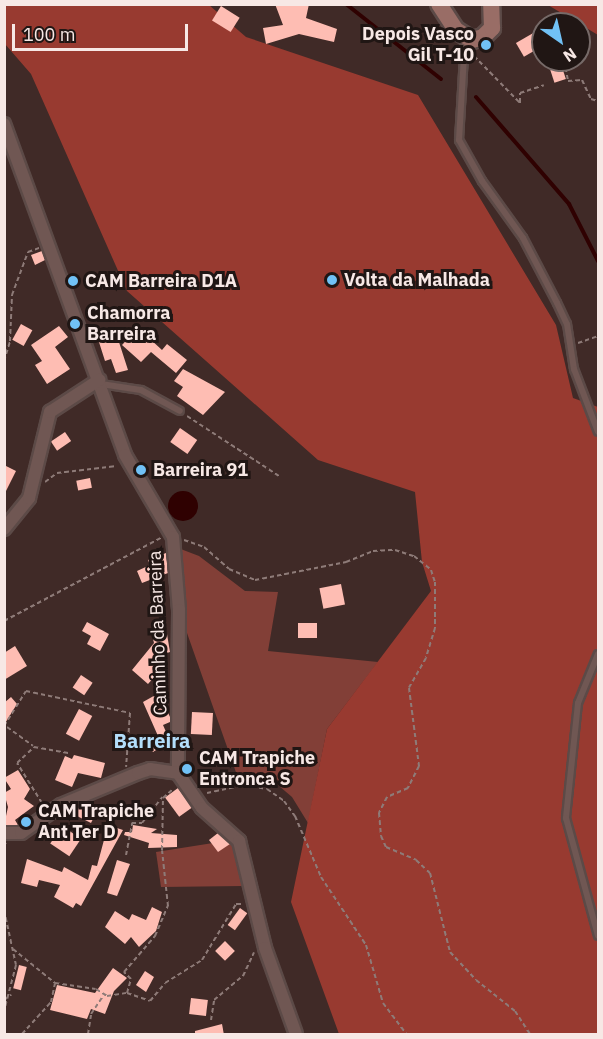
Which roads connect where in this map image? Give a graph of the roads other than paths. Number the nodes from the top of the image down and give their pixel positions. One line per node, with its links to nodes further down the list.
1 (439, 4): 3 (main road)
2 (491, 4): 3 (main road)
3 (465, 43): 7 (lane)
4 (4, 124): 5 (street, Caminho da Barreira)
5 (100, 382): 6 (lane); 8 (street); 10 (street, Caminho da Barreira)
6 (180, 411)
7 (598, 432)
8 (4, 529)
9 (598, 654): 12 (lane)
10 (180, 777): 11 (street); 13 (street)
11 (4, 833)
12 (598, 936)
13 (296, 1035)

